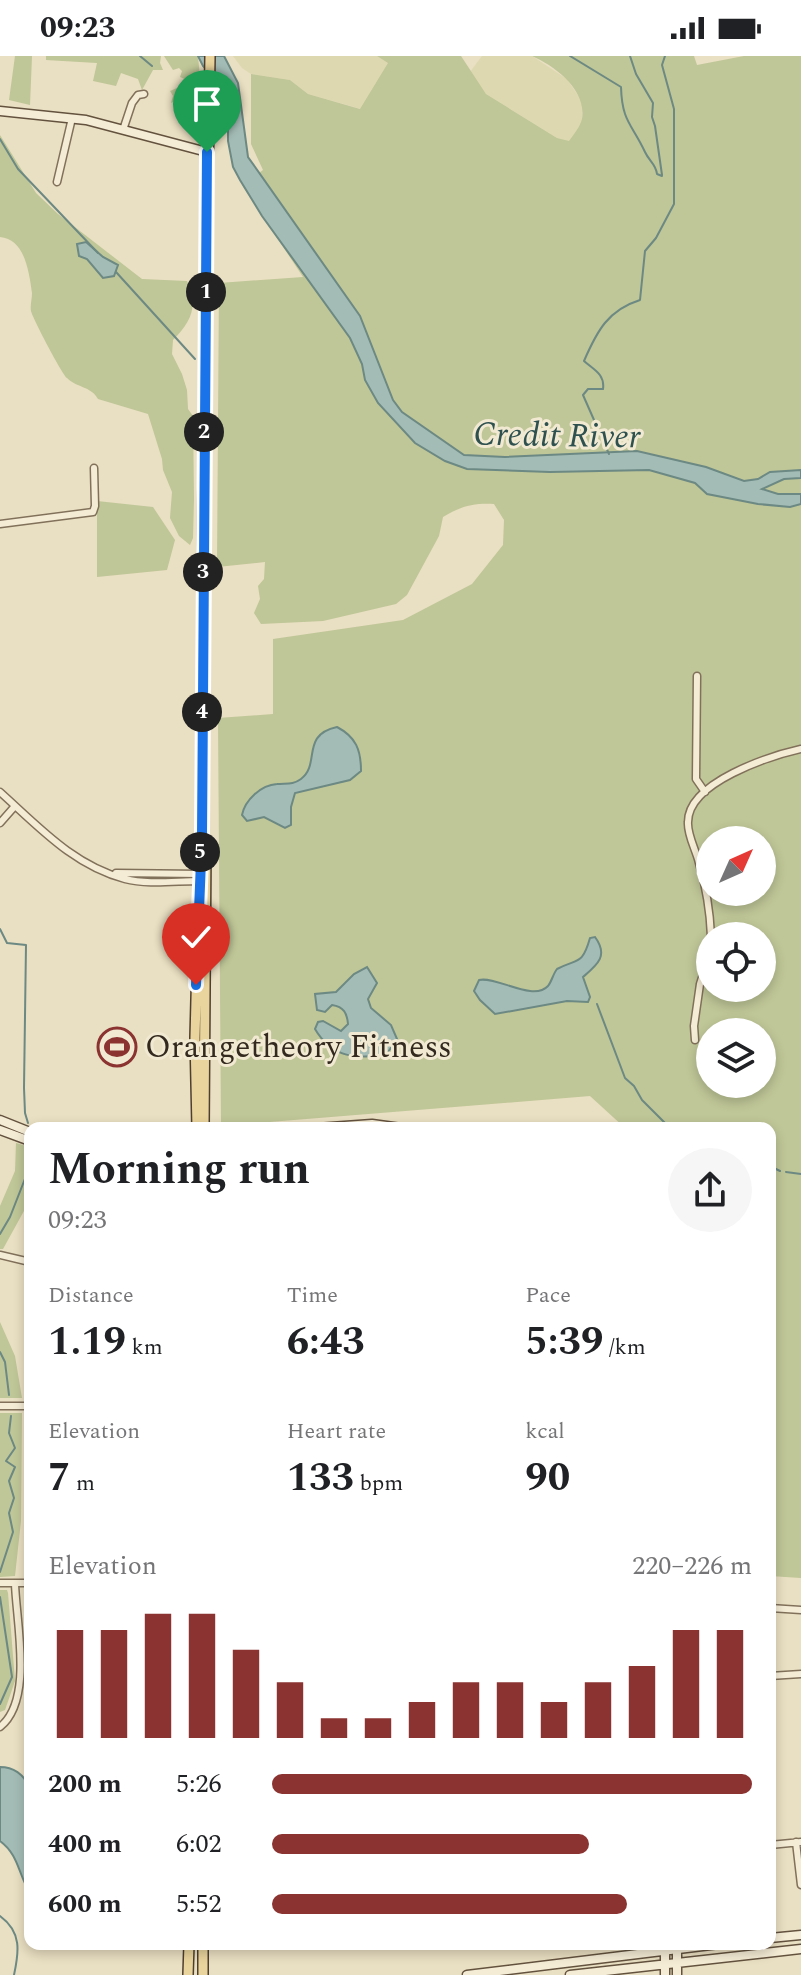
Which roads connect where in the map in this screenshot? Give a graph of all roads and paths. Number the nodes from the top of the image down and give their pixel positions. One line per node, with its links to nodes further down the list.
1 (210, 56): 6 (main road)
2 (144, 94): 5 (street)
3 (0, 111): 4 (main road)
4 (72, 118): 5 (main road); 7 (street)
5 (123, 130): 6 (main road)
6 (207, 152): 16 (main road)
7 (57, 182)
8 (94, 468): 9 (street)
9 (0, 524)
10 (697, 676): 13 (street)
11 (801, 749): 13 (street)
12 (0, 792): 14 (street)
13 (705, 792): 17 (street)
14 (15, 806): 15 (street); 16 (street)
15 (0, 823)
16 (203, 877): 21 (main road); 22 (main road)
17 (709, 922)
18 (698, 1002): 19 (street)
19 (695, 1040)
20 (0, 1120): 24 (main road)
21 (197, 1122)
22 (204, 1122)
23 (0, 1130): 25 (main road)
24 (24, 1130)
25 (24, 1139)
26 (0, 1255): 27 (street)
27 (24, 1261)
28 (0, 1406): 29 (street)
29 (24, 1406)
30 (0, 1583): 31 (street)
31 (15, 1583): 32 (street); 37 (street)
32 (24, 1583)
33 (776, 1608): 34 (street)
34 (801, 1610)
35 (801, 1674): 36 (street)
36 (776, 1676)
37 (0, 1727)
38 (798, 1842): 39 (street); 40 (street)
39 (776, 1844)
40 (801, 1885)
41 (801, 1935): 42 (main road)
42 (776, 1937)
43 (801, 1949): 49 (main road)
44 (189, 1950): 51 (main road)
45 (203, 1950): 52 (main road)
46 (644, 1950): 53 (main road)
47 (665, 1950): 50 (main road)
48 (677, 1950): 49 (main road)
49 (677, 1963): 50 (main road); 56 (main road)
50 (665, 1964): 54 (main road); 55 (main road)
51 (186, 1975)
52 (203, 1975)
53 (467, 1975)
54 (570, 1975)
55 (665, 1975)
56 (677, 1975)

